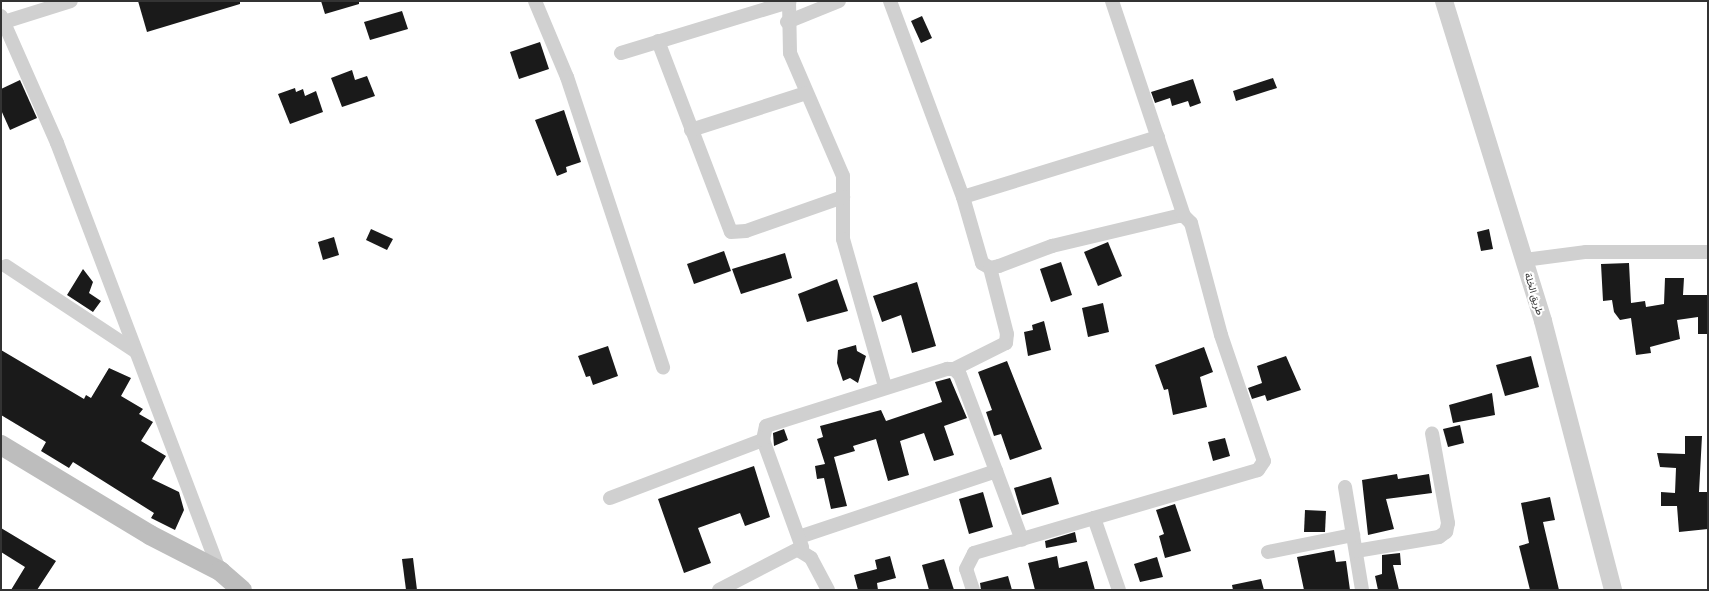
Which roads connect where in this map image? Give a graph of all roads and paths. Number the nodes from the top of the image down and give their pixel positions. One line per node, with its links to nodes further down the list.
1 (71, 1): 8 (street)
2 (535, 1): 23 (street)
3 (789, 1): 9 (street); 10 (street)
4 (839, 1): 9 (street)
5 (890, 1): 16 (street)
6 (1112, 1): 14 (street)
7 (1444, 1): 19 (street, طريق الخلة)
8 (2, 19): 22 (street)
9 (787, 22): 12 (street)
10 (658, 41): 11 (street); 13 (street)
11 (621, 53)
12 (806, 93): 13 (street); 15 (street)
13 (691, 130): 15 (street)
14 (1158, 136): 16 (street); 17 (street)
15 (843, 197): 25 (street)
16 (962, 197): 21 (street)
17 (1184, 216): 21 (street); 32 (street)
18 (1708, 252): 19 (street)
19 (1524, 260): 45 (street, طريق الخلة)
20 (6, 266): 22 (street)
21 (990, 268): 24 (street)
22 (135, 351): 38 (street)
23 (664, 368)
24 (954, 369): 25 (street); 29 (street)
25 (885, 386): 27 (street)
26 (1432, 433): 36 (street)
27 (763, 440): 31 (street); 35 (street)
28 (1, 444): 38 (main road)
29 (996, 471): 34 (street); 35 (street)
30 (1345, 486): 33 (street)
31 (610, 498)
32 (1094, 518): 34 (street); 43 (street)
33 (1353, 535): 36 (street); 37 (street)
34 (1022, 540): 42 (street)
35 (800, 544): 40 (street); 41 (street)
36 (1356, 551): 44 (street)
37 (1268, 552)
38 (220, 571): 39 (main road)
39 (242, 590)
40 (719, 590)
41 (828, 590)
42 (973, 590)
43 (1119, 590)
44 (1362, 590)
45 (1613, 590)

